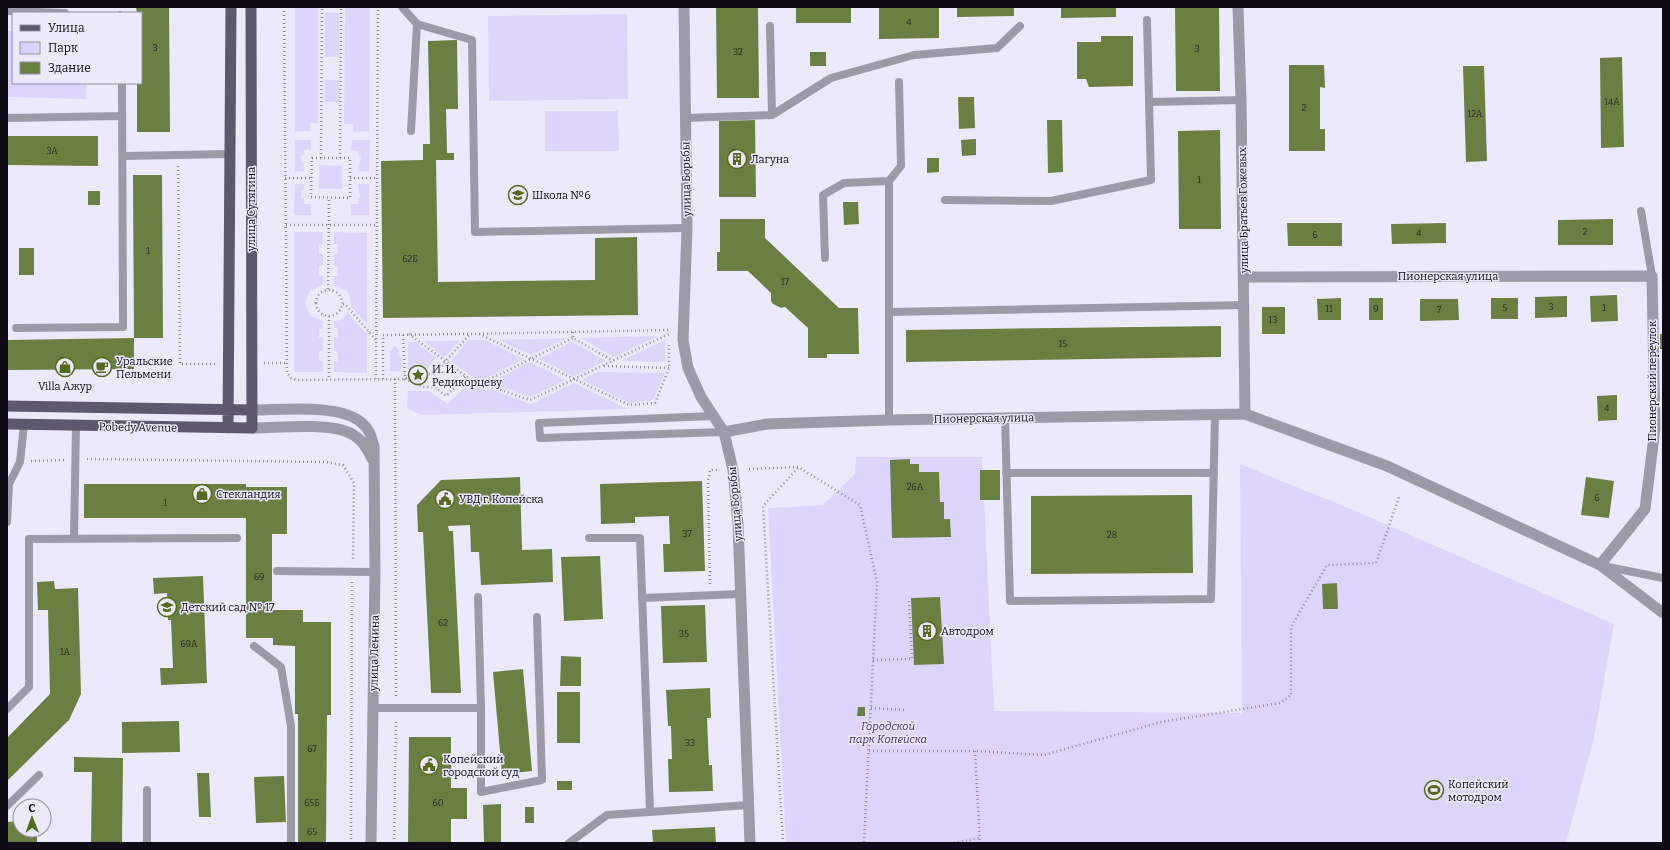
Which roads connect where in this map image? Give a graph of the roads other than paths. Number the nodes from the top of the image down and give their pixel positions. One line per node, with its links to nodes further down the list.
1 (231, 7): 21 (main road, улица Сутягина)
2 (251, 7): 35 (main road, улица Сутягина)
3 (402, 7): 9 (lane)
4 (684, 7): 19 (street, улица Борьбы)
5 (1238, 7): 14 (street, улица Братьев Гожевых)
6 (7, 11): 7 (lane)
7 (36, 12)
8 (1147, 20): 15 (lane)
9 (417, 24): 20 (lane); 26 (lane)
10 (770, 26): 16 (lane)
11 (1020, 26): 16 (lane)
12 (899, 82): 23 (lane)
13 (122, 84): 17 (lane)
14 (1241, 100): 15 (lane); 29 (street, улица Братьев Гожевых)
15 (1149, 102): 24 (lane)
16 (772, 114): 19 (lane)
17 (122, 116): 18 (lane); 22 (lane)
18 (7, 118)
19 (685, 118): 26 (street, улица Борьбы)
20 (411, 131)
21 (231, 154): 22 (lane); 34 (main road, улица Сутягина)
22 (123, 156): 32 (lane)
23 (889, 181): 27 (lane); 31 (lane)
24 (944, 200)
25 (1641, 211): 28 (lane)
26 (687, 228): 38 (street, улица Борьбы)
27 (825, 258)
28 (1652, 276): 29 (street, Пионерская улица); 54 (street, Пионерский переулок)
29 (1244, 277): 30 (street, улица Братьев Гожевых)
30 (1244, 305): 31 (lane); 37 (street, улица Братьев Гожевых)
31 (889, 312): 40 (lane)
32 (16, 328)
33 (7, 406): 34 (main road, Pobedy Avenue)
34 (228, 410): 35 (main road, Pobedy Avenue); 44 (main road, улица Сутягина)
35 (252, 410): 45 (main road); 47 (street, Pobedy Avenue)
36 (1215, 414): 37 (street, Пионерская улица); 39 (street, Пионерская улица); 49 (lane)
37 (1245, 414): 54 (street)
38 (713, 416): 46 (street, улица Борьбы); 46 (lane)
39 (1005, 418): 40 (street, Пионерская улица); 48 (lane)
40 (889, 420): 46 (street, Пионерская улица)
41 (7, 424): 42 (main road, Pobedy Avenue)
42 (24, 425): 43 (main road, Pobedy Avenue); 50 (lane)
43 (76, 426): 44 (main road, Pobedy Avenue); 51 (lane)
44 (228, 428): 45 (main road, Pobedy Avenue)
45 (252, 428): 47 (street)
46 (724, 432): 58 (street, улица Борьбы)
47 (374, 463): 56 (street, улица Ленина)
48 (1006, 473): 49 (lane); 49 (lane)
49 (1214, 473)
50 (7, 522)
51 (74, 538): 52 (lane); 66 (lane)
52 (237, 538)
53 (589, 538): 60 (lane)
54 (1600, 565): 57 (lane); 61 (street)
55 (277, 571): 56 (lane)
56 (375, 572): 64 (street, улица Ленина)
57 (1663, 578)
58 (741, 594): 60 (lane); 69 (street, улица Борьбы)
59 (478, 597): 65 (lane)
60 (642, 598): 71 (lane)
61 (1663, 613)
62 (536, 617): 65 (lane)
63 (254, 646): 73 (lane)
64 (373, 708): 65 (lane); 74 (street, улица Ленина)
65 (481, 708)
66 (7, 709)
67 (39, 775): 70 (lane)
68 (147, 790): 72 (lane)
69 (748, 805): 71 (lane); 76 (street, улица Борьбы)
70 (7, 806)
71 (650, 812): 75 (lane)
72 (147, 843)
73 (291, 843)
74 (371, 843)
75 (569, 843)
76 (750, 843)

